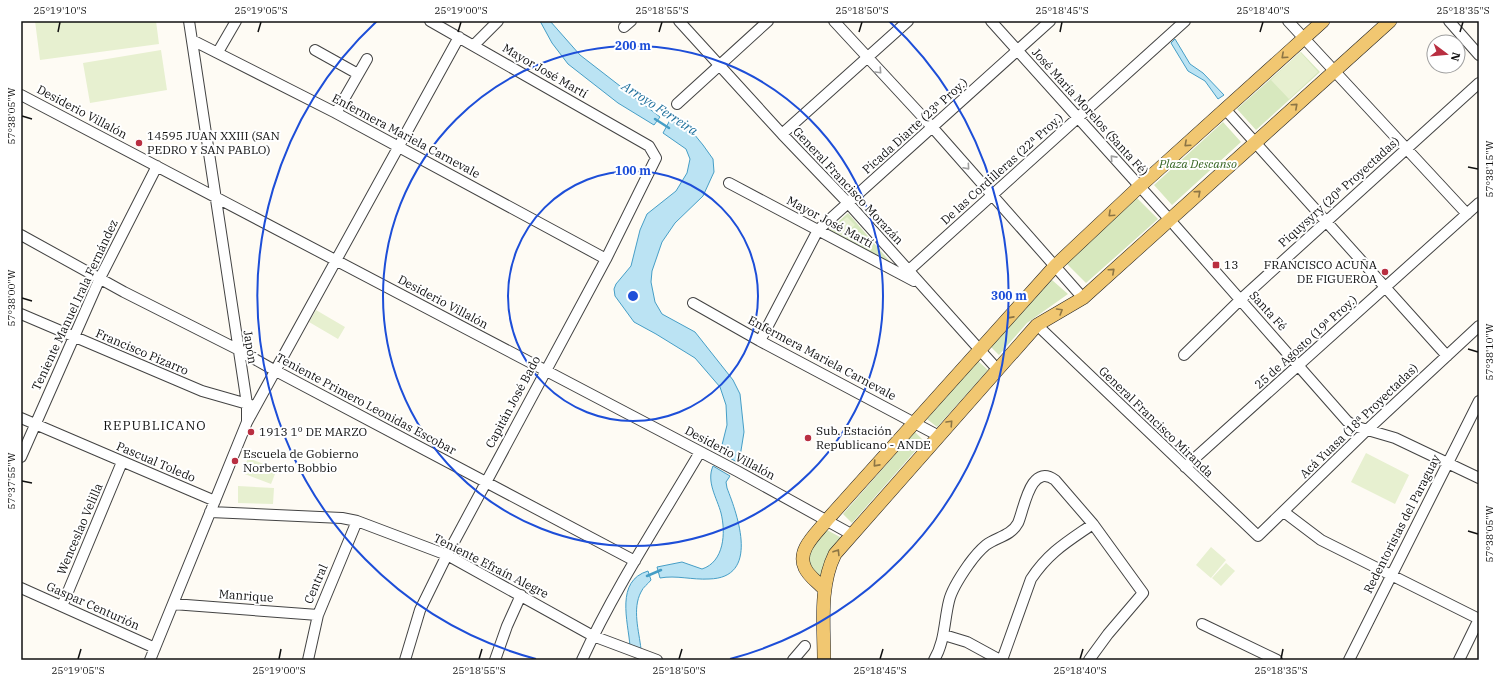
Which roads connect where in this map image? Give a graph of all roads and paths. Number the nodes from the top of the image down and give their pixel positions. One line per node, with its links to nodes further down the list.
1 (189, 21): 18 (street, Japón)
2 (236, 21): 22 (street)
3 (430, 21): 16 (street, Mayor José Martí)
4 (498, 21): 19 (street)
5 (679, 21): 26 (street, General Francisco Morazán)
6 (768, 21): 26 (street)
7 (834, 21): 24 (street)
8 (908, 21): 24 (street)
9 (991, 21): 21 (street, José María Morelos (Santa Fé))
10 (1050, 21): 21 (street, Picada Diarte (23ª Proy.))
11 (1185, 21): 34 (street, De las Cordilleras (22ª Proy.))
12 (1288, 21): 17 (street)
13 (1323, 21): 17 (main road)
14 (1390, 21): 27 (main road)
15 (1449, 21): 23 (street)
16 (459, 37): 19 (street, Mayor José Martí); 38 (street)
17 (1304, 38): 27 (street); 32 (main road, one-way to 32)
18 (192, 40): 22 (street, Enfermera Mariela Carnevale); 45 (street, Japón)
19 (474, 45): 40 (street, Mayor José Martí)
20 (316, 50): 28 (street)
21 (1018, 51): 34 (street, José María Morelos (Santa Fé)); 35 (street, Picada Diarte (23ª Proy.))
22 (218, 52): 33 (street, Enfermera Mariela Carnevale)
23 (1479, 55)
24 (867, 58): 35 (street, one-way to 35); 36 (street)
25 (367, 59): 28 (street)
26 (720, 66): 31 (street); 36 (street, General Francisco Morazán)
27 (1334, 71): 37 (main road, one-way to 27); 39 (street)
28 (358, 74): 33 (street)
29 (1479, 83): 39 (street, Piquysyry (20ª Proyectadas))
30 (21, 95): 41 (street, Desiderio Villalón)
31 (677, 104)
32 (1225, 109): 37 (street); 43 (main road, one-way to 43)
33 (336, 113): 38 (street, Enfermera Mariela Carnevale)
34 (1078, 118): 43 (street, José María Morelos (Santa Fé), one-way to 34); 44 (street, De las Cordilleras (22ª Proy.))
35 (933, 128): 44 (street, one-way to 44); 47 (street, Picada Diarte (23ª Proy.))
36 (782, 134): 47 (street, General Francisco Morazán)
37 (1255, 142): 49 (main road, one-way to 37); 50 (street)
38 (399, 147): 53 (street, Enfermera Mariela Carnevale); 54 (street)
39 (1406, 149): 48 (street); 50 (street, Piquysyry (20ª Proyectadas))
40 (656, 161): 53 (street, Capitán José Bado)
41 (157, 166): 45 (street, Desiderio Villalón); 57 (street, Teniente Manuel Irala Fernández)
42 (729, 183): 51 (street, Mayor José Martí)
43 (1139, 187): 49 (street, José María Morelos (Santa Fé)); 55 (main road, one-way to 55)
44 (992, 196): 55 (street); 56 (street, De las Cordilleras (22ª Proy.))
45 (215, 197): 54 (street, Desiderio Villalón); 68 (street, Japón)
46 (1479, 203): 48 (street, 25 de Agosto (19ª Proy.))
47 (849, 204): 51 (street, Picada Diarte (23ª Proy.)); 56 (street, General Francisco Morazán)
48 (1467, 214): 59 (street, 25 de Agosto (19ª Proy.))
49 (1170, 220): 60 (main road, one-way to 49); 61 (street, Santa Fé)
50 (1326, 222): 59 (street); 61 (street, Piquysyry (20ª Proyectadas))
51 (818, 230): 58 (street, Mayor José Martí); 67 (street, Picada Diarte (23ª Proy.))
52 (21, 235): 57 (street, Teniente Primero Leonidas Escobar)
53 (606, 259): 75 (street, Capitán José Bado)
54 (336, 261): 74 (street); 75 (street, Desiderio Villalón)
55 (1055, 266): 60 (street); 69 (main road, one-way to 69)
56 (908, 271): 58 (street, General Francisco Morazán)
57 (100, 278): 66 (street, Teniente Manuel Irala Fernández); 68 (street, Teniente Primero Leonidas Escobar)
58 (919, 284): 69 (street, General Francisco Morazán)
59 (1386, 287): 71 (street); 72 (street, 25 de Agosto (19ª Proy.))
60 (1083, 298): 64 (main road, one-way to 60)
61 (1240, 300): 70 (street, Piquysyry (20ª Proyectadas)); 72 (street, Santa Fé)
62 (693, 303): 67 (street, Enfermera Mariela Carnevale)
63 (21, 314): 66 (street, Francisco Pizarro)
64 (1037, 326): 73 (main road); 87 (street, General Francisco Miranda)
65 (1476, 332): 71 (street, Acá Yuasa (18ª Proyectadas))
66 (73, 337): 77 (street, Francisco Pizarro); 80 (street, Teniente Manuel Irala Fernández)
67 (760, 341): 79 (street, Enfermera Mariela Carnevale)
68 (237, 349): 74 (street, Teniente Primero Leonidas Escobar); 77 (street, Japón)
69 (979, 351): 73 (street, General Francisco Morazán); 79 (main road)
70 (1184, 355)
71 (1447, 356): 81 (street, Acá Yuasa (18ª Proyectadas))
72 (1299, 365): 81 (street, Santa Fé); 87 (street, 25 de Agosto (19ª Proy.))
73 (997, 369): 82 (main road, one-way to 73)
74 (274, 370): 77 (street); 89 (street, Teniente Primero Leonidas Escobar)
75 (545, 370): 83 (street, Desiderio Villalón); 89 (street, Capitán José Bado)
76 (1479, 400): 86 (street, Redentoristas del Paraguay)
77 (251, 405): 90 (street)
78 (21, 418): 80 (street, Pascual Toledo)
79 (914, 422): 82 (street, Enfermera Mariela Carnevale); 93 (main road, one-way to 93)
80 (35, 424): 84 (street, Teniente Manuel Irala Fernández); 85 (street, Pascual Toledo)
81 (1367, 430): 86 (street, Santa Fé); 92 (street, Acá Yuasa (18ª Proyectadas))
82 (939, 436): 96 (main road)
83 (700, 452): 93 (street, Desiderio Villalón); 99 (street)
84 (21, 457)
85 (122, 462): 90 (street, Pascual Toledo); 105 (street, Wenceslao Velilla)
86 (1448, 463): 88 (street, Santa Fé); 100 (street, Redentoristas del Paraguay)
87 (1185, 467): 97 (street, General Francisco Miranda)
88 (1479, 478)
89 (486, 482): 98 (street, Capitán José Bado); 99 (street, Teniente Primero Leonidas Escobar)
90 (215, 501): 91 (street)
91 (210, 512): 94 (street, Teniente Efraín Alegre); 104 (street)
92 (1284, 512): 97 (street, Acá Yuasa (18ª Proyectadas)); 100 (street)
93 (827, 520): 96 (street, Desiderio Villalón); 102 (main road)
94 (357, 521): 98 (street, Teniente Efraín Alegre); 106 (street, Central)
95 (1093, 524): 109 (street); 122 (street); 123 (street)
96 (851, 534): 102 (main road, one-way to 96)
97 (1258, 536)
98 (447, 555): 103 (street, Teniente Efraín Alegre); 116 (street, Capitán José Bado)
99 (635, 561): 110 (street)
100 (1391, 576): 107 (street); 125 (street, Redentoristas del Paraguay)
101 (21, 588): 105 (street, Gaspar Centurión)
102 (824, 589): 120 (main road)
103 (521, 595): 110 (street, Teniente Efraín Alegre); 117 (street)
104 (173, 604): 106 (street, Manrique); 112 (street)
105 (62, 606): 112 (street, Gaspar Centurión)
106 (318, 614): 115 (street, Central)
107 (1479, 619): 126 (street)
108 (1202, 624): 124 (street)
109 (944, 634): 121 (street); 122 (street)
110 (593, 636): 113 (street, Teniente Efraín Alegre); 118 (street)
111 (805, 646): 119 (street)
112 (155, 648): 114 (street)
113 (653, 658)
114 (150, 660)
115 (308, 660)
116 (405, 660)
117 (495, 660)
118 (582, 660)
119 (793, 660)
120 (824, 660)
121 (934, 660)
122 (1001, 660)
123 (1089, 660)
124 (1277, 660)
125 (1349, 660)
126 (1459, 660)

